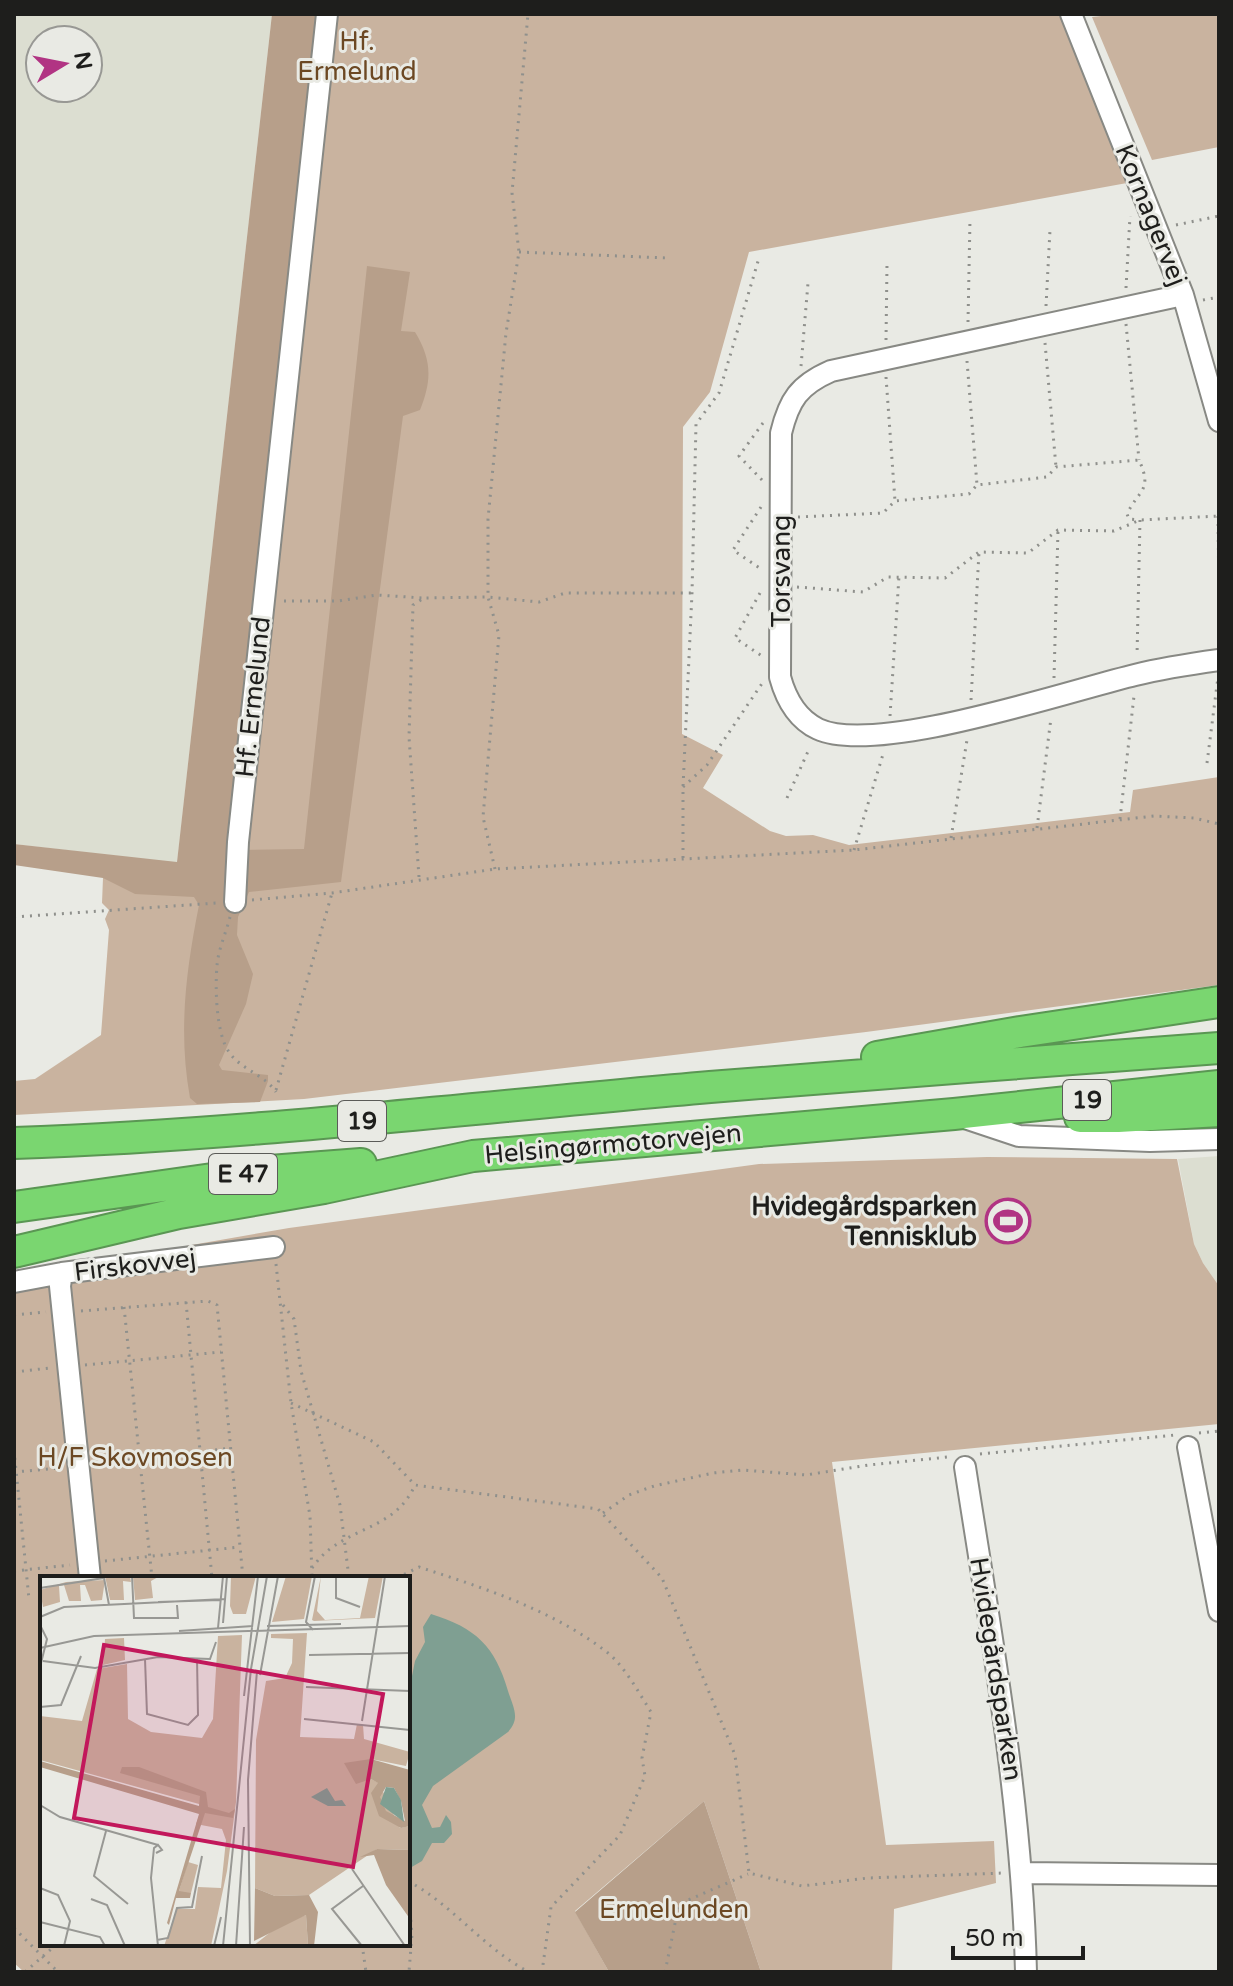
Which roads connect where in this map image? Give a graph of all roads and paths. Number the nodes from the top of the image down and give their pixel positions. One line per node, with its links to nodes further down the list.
1 (327, 14): 35 (street, Hf. Ermelund)
2 (528, 14): 8 (path)
3 (1071, 14): 6 (street, Kornagervej)
4 (1219, 216): 6 (path)
5 (970, 219): 15 (path)
6 (1158, 229): 13 (street, Kornagervej)
7 (1050, 230): 14 (path)
8 (519, 252): 9 (path); 32 (path)
9 (668, 258)
10 (759, 258): 31 (path)
11 (887, 264): 16 (path)
12 (808, 283): 17 (path)
13 (1183, 295): 14 (street); 19 (street, Kornagervej)
14 (1050, 324): 15 (street); 20 (path)
15 (971, 340): 16 (street); 21 (path)
16 (891, 358): 17 (street); 23 (path)
17 (810, 380): 18 (street, Torsvang)
18 (786, 412): 22 (street, Torsvang); 22 (path)
19 (1219, 421)
20 (1056, 467): 21 (path); 28 (path)
21 (977, 485): 23 (path)
22 (776, 490): 26 (street, Torsvang); 30 (path)
23 (895, 501): 26 (path)
24 (1195, 511): 27 (path)
25 (1218, 516): 27 (path); 34 (path)
26 (781, 518): 30 (street, Torsvang)
27 (1195, 518): 28 (path)
28 (1140, 520): 29 (path)
29 (979, 552): 30 (path); 38 (path)
30 (778, 580): 37 (street, Torsvang); 37 (path)
31 (692, 593): 32 (path); 41 (path)
32 (488, 597): 33 (path); 46 (path)
33 (424, 598): 35 (path); 47 (path)
34 (1219, 600)
35 (264, 602): 49 (street, Hf. Ermelund)
36 (1219, 663): 38 (street); 40 (path)
37 (773, 677): 39 (street, Torsvang); 41 (path)
38 (970, 718): 39 (street); 44 (path)
39 (818, 729): 42 (path)
40 (1207, 763)
41 (683, 787): 45 (path)
42 (787, 798)
43 (1219, 824): 44 (path)
44 (951, 838): 45 (path)
45 (683, 858): 46 (path)
46 (495, 869): 47 (path)
47 (419, 879): 48 (path)
48 (332, 893): 49 (path); 49 (path)
49 (235, 902): 50 (path)
50 (14, 917)
51 (1219, 1002): 54 (highway)
52 (1219, 1048): 54 (highway, Helsingørmotorvejen / 19)
53 (1219, 1086): 56 (highway, Helsingørmotorvejen / 19)
54 (710, 1087): 58 (highway, Helsingørmotorvejen / 19)
55 (1219, 1111): 56 (highway)
56 (954, 1114): 57 (street); 59 (highway, Helsingørmotorvejen / 19)
57 (1219, 1139)
58 (14, 1143)
59 (473, 1156): 60 (highway, E 47); 62 (highway, Helsingørmotorvejen / 19)
60 (14, 1207)
61 (274, 1247): 63 (street, Firskovvej); 66 (path)
62 (14, 1252)
63 (62, 1273): 64 (street); 68 (street, Firskovvej)
64 (14, 1282)
65 (186, 1302): 67 (path); 70 (path); 71 (path)
66 (281, 1302): 75 (path); 76 (path)
67 (124, 1307): 68 (path); 72 (path)
68 (62, 1310): 69 (path); 73 (street, Firskovvej)
69 (14, 1315)
70 (221, 1352): 71 (path); 79 (path)
71 (191, 1355): 72 (path); 81 (path)
72 (131, 1361): 73 (path); 82 (path)
73 (68, 1366): 74 (path); 84 (street, Firskovvej)
74 (14, 1372)
75 (291, 1403): 76 (path); 92 (path)
76 (315, 1414): 86 (path); 88 (path)
77 (1219, 1431): 78 (path)
78 (1191, 1438): 83 (path); 103 (street)
79 (231, 1448): 81 (path); 89 (path)
80 (14, 1450): 85 (path)
81 (200, 1452): 82 (path); 90 (path)
82 (140, 1459): 84 (path); 91 (path)
83 (963, 1459): 87 (path); 105 (street, Hvidegårdsparken)
84 (78, 1466): 85 (path); 94 (street, Firskovvej)
85 (15, 1472): 93 (path)
86 (415, 1485): 87 (path); 88 (path)
87 (602, 1514): 104 (path)
88 (346, 1540): 92 (path); 100 (path)
89 (240, 1547): 90 (path); 98 (path)
90 (210, 1551): 91 (path); 97 (path)
91 (150, 1557): 94 (path); 96 (path)
92 (311, 1568): 99 (path)
93 (26, 1570): 94 (path); 95 (path); 102 (path)
94 (89, 1570)
95 (14, 1571)
96 (152, 1576)
97 (212, 1576)
98 (243, 1576)
99 (312, 1576)
100 (349, 1576)
101 (401, 1576): 118 (path)
102 (29, 1599)
103 (1219, 1611)
104 (749, 1873): 105 (path); 119 (path)
105 (1022, 1873): 106 (street); 120 (street, Hvidegårdsparken)
106 (1219, 1875)
107 (410, 1882): 117 (path)
108 (410, 1911): 116 (path)
109 (14, 1928): 112 (path)
110 (55, 1946): 112 (path)
111 (362, 1946): 115 (path)
112 (43, 1957): 113 (path); 114 (path)
113 (25, 1972)
114 (58, 1972)
115 (366, 1972)
116 (409, 1972)
117 (529, 1972)
118 (542, 1972)
119 (665, 1972)
120 (1026, 1972)

